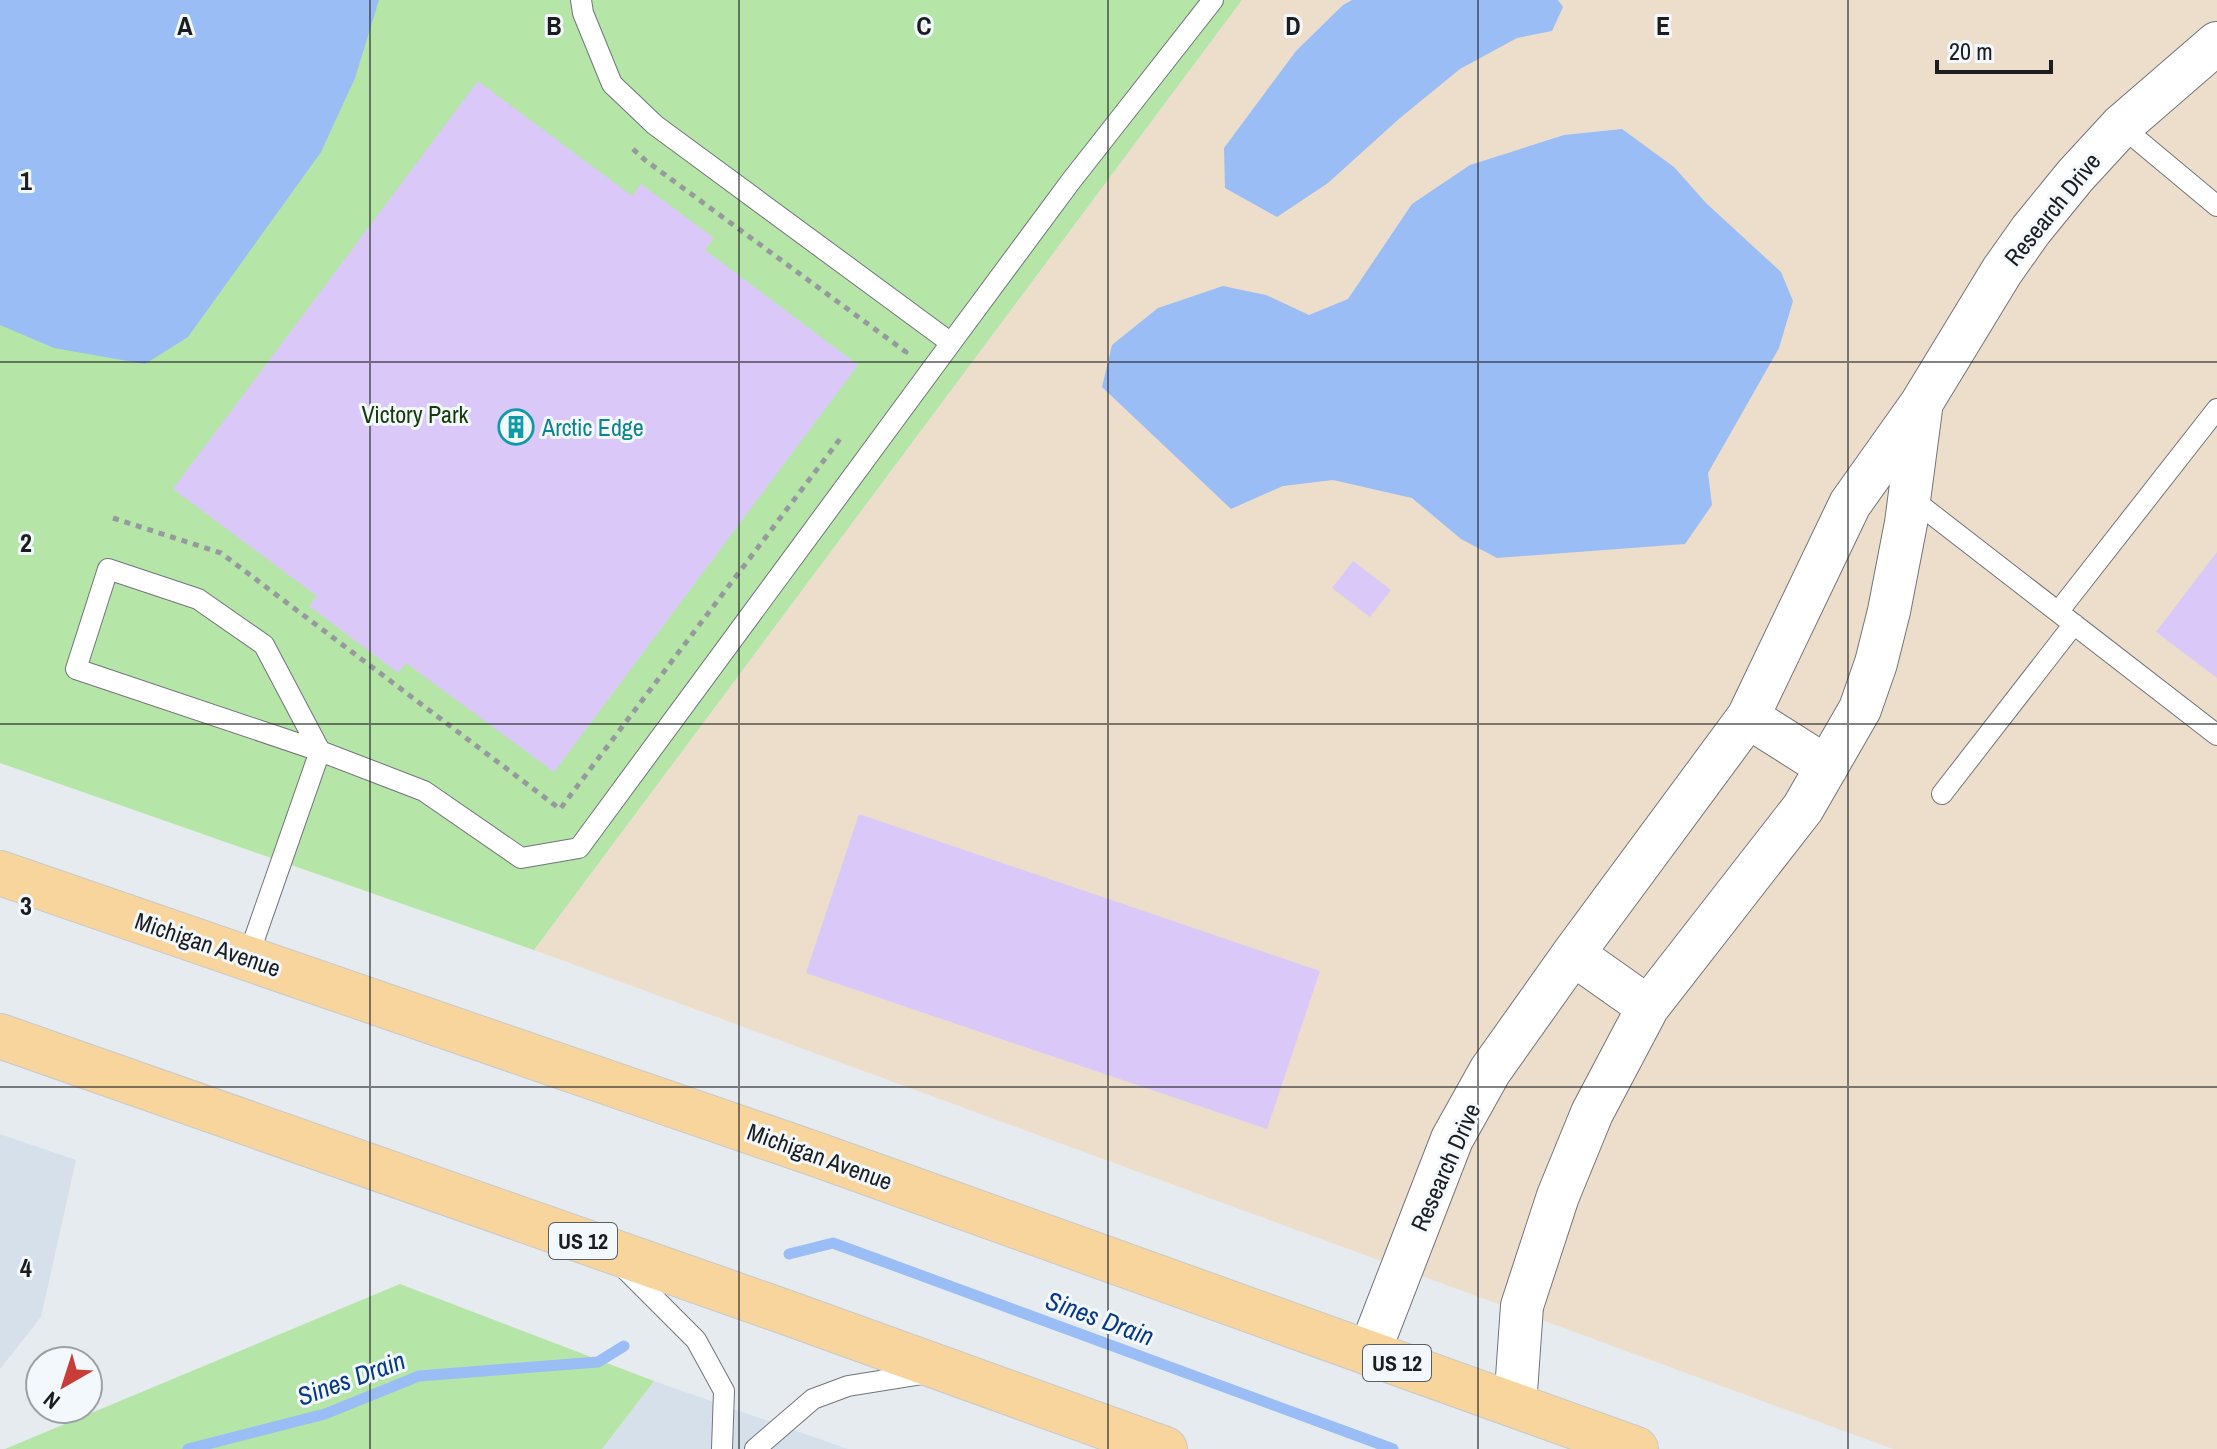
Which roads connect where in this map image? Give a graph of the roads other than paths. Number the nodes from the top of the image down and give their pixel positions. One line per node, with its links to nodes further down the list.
1 (581, 0): 6 (lane)
2 (1213, 0): 6 (lane)
3 (2217, 43): 4 (street, Research Drive)
4 (2121, 126): 5 (lane); 7 (street, Research Drive)
5 (2217, 206)
6 (951, 343): 14 (lane)
7 (1921, 404): 9 (street, Research Drive); 10 (street, Research Drive)
8 (2217, 409): 11 (lane)
9 (1875, 470): 10 (lane); 12 (street, Research Drive)
10 (1909, 496): 11 (lane); 15 (street, Research Drive)
11 (2066, 618): 13 (lane); 16 (lane)
12 (1748, 717): 15 (street); 18 (street, Research Drive)
13 (2217, 735)
14 (320, 751): 14 (lane); 19 (lane)
15 (1827, 767): 20 (street, Research Drive)
16 (1942, 794)
17 (0, 873): 19 (main road, Michigan Avenue / US 12)
18 (1573, 954): 20 (street); 23 (street, Research Drive)
19 (248, 957): 23 (main road, Michigan Avenue / US 12)
20 (1648, 1007): 25 (street, Research Drive)
21 (0, 1036): 22 (main road, US 12)
22 (604, 1249): 24 (main road, US 12); 26 (lane)
23 (1369, 1353): 25 (main road, Michigan Avenue / US 12)
24 (948, 1371): 27 (lane); 28 (main road, US 12)
25 (1515, 1406): 29 (main road, Michigan Avenue / US 12)
26 (722, 1449)
27 (755, 1449)
28 (1165, 1449)
29 (1636, 1449)

